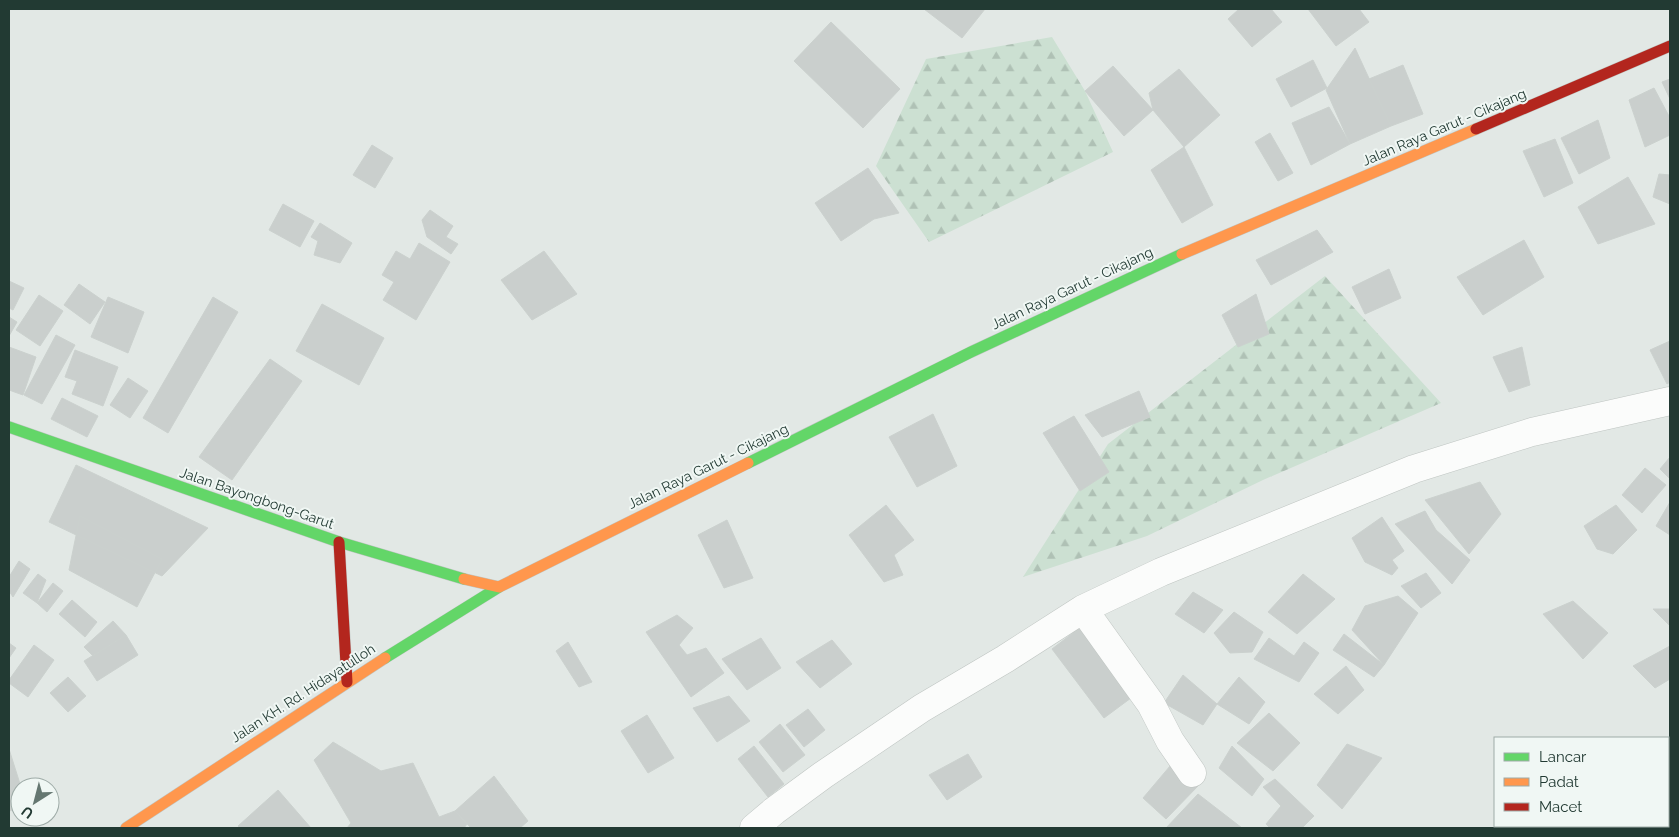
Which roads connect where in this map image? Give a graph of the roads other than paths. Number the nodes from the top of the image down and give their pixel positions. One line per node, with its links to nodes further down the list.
1 (1670, 46): 5 (main road, Jalan Raya Garut - Cikajang)
2 (1670, 401): 6 (street)
3 (9, 427): 4 (main road, Jalan Bayongbong-Garut)
4 (339, 542): 5 (main road, Jalan Bayongbong-Garut); 7 (main road)
5 (500, 587): 7 (main road, Jalan KH. Rd. Hidayatulloh)
6 (1083, 609): 8 (street); 10 (street)
7 (347, 682): 9 (main road, Jalan KH. Rd. Hidayatulloh)
8 (1192, 772)
9 (126, 828)
10 (754, 828)

